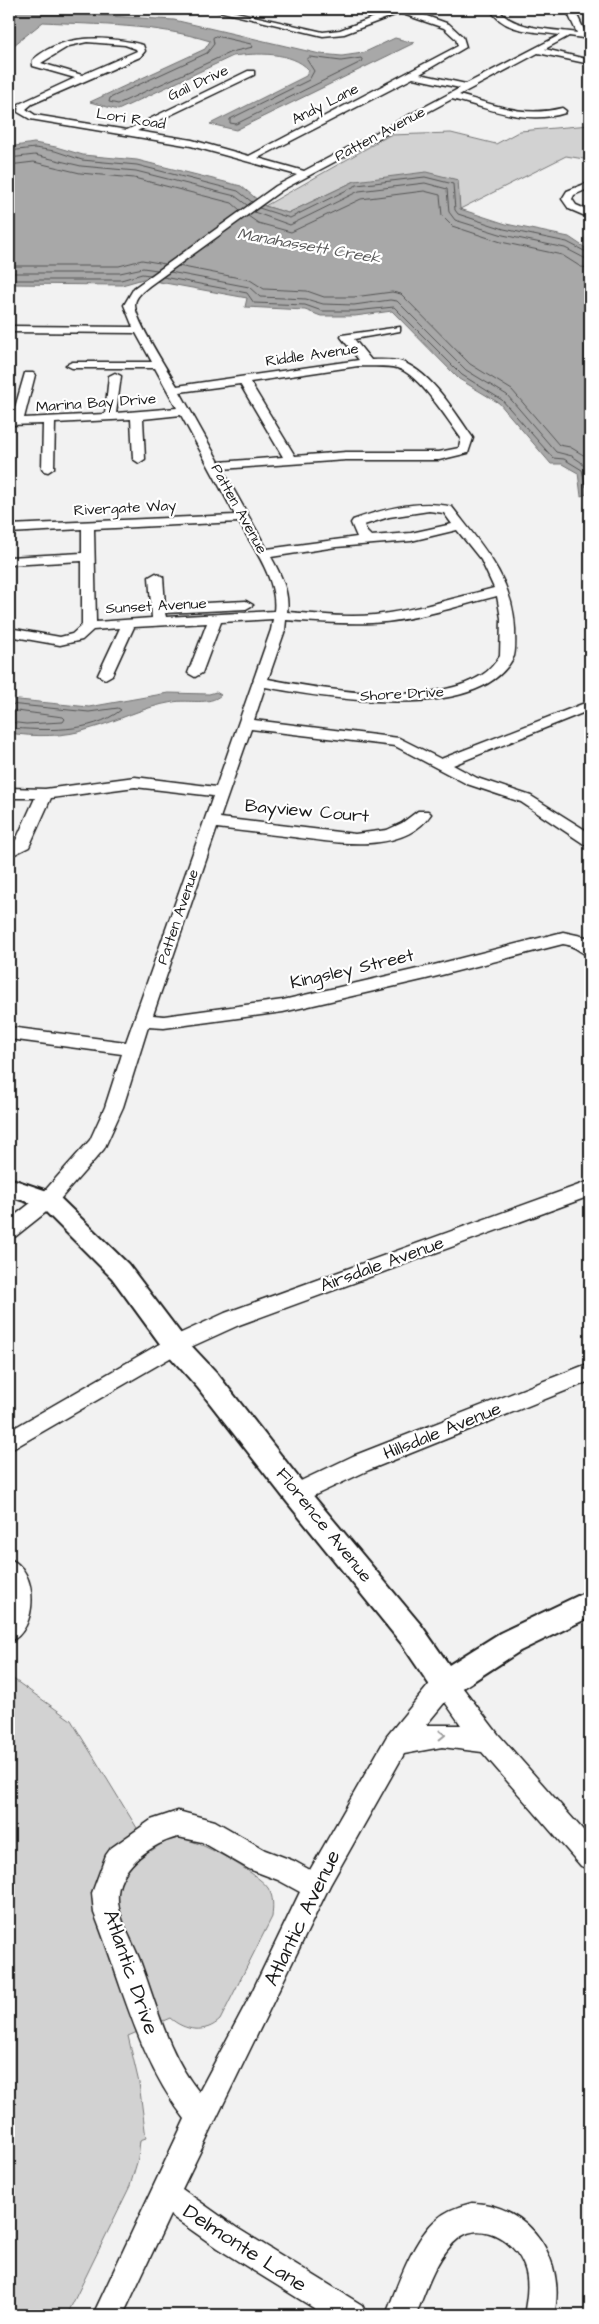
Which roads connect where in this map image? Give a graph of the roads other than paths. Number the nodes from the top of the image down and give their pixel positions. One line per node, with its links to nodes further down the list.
1 (214, 9): 4 (street)
2 (494, 9): 5 (street)
3 (570, 9): 6 (street)
4 (401, 10): 10 (street, Andy Lane)
5 (566, 34): 6 (street); 7 (street, Patten Avenue)
6 (587, 37)
7 (537, 50): 8 (street); 12 (street, Patten Avenue)
8 (590, 62)
9 (252, 74): 15 (street, Gail Drive)
10 (412, 75): 12 (street); 16 (street, Andy Lane)
11 (83, 78): 11 (street, Lori Road); 15 (street, Lori Road)
12 (467, 87): 13 (street, Patten Avenue)
13 (452, 96): 14 (street); 17 (street, Patten Avenue)
14 (562, 111)
15 (129, 132): 16 (street, Lori Road)
16 (250, 159): 17 (street, Lori Road)
17 (305, 174): 22 (street, Patten Avenue)
18 (590, 185): 19 (street)
19 (590, 216)
20 (9, 329): 22 (street)
21 (396, 329): 23 (street, Riddle Avenue)
22 (140, 330): 27 (street, Patten Avenue)
23 (370, 342): 24 (street); 25 (street, Riddle Avenue)
24 (366, 362): 25 (street, Riddle Avenue); 30 (street, Riddle Avenue)
25 (386, 363): 38 (street)
26 (72, 365): 27 (street)
27 (159, 366): 31 (street, Patten Avenue)
28 (29, 375): 35 (street)
29 (115, 376): 34 (street)
30 (243, 380): 31 (street, Riddle Avenue); 38 (street)
31 (173, 390): 32 (street, Patten Avenue)
32 (184, 411): 33 (street, Marina Bay Drive); 39 (street, Patten Avenue)
33 (137, 416): 34 (street, Marina Bay Drive); 37 (street)
34 (110, 417): 36 (street, Marina Bay Drive)
35 (13, 422): 36 (street, Marina Bay Drive)
36 (49, 422): 40 (street)
37 (139, 459)
38 (291, 460): 39 (street)
39 (214, 466): 41 (street, Patten Avenue)
40 (48, 468)
41 (242, 518): 42 (street, Rivergate Way); 46 (street, Patten Avenue)
42 (88, 526): 44 (street, Rivergate Way); 47 (street)
43 (460, 526): 45 (street); 45 (street, Shore Drive); 50 (street, Shore Drive)
44 (9, 529)
45 (368, 540): 46 (street)
46 (263, 554): 52 (street, Patten Avenue)
47 (88, 557): 48 (street); 56 (street)
48 (9, 561)
49 (156, 577): 53 (street)
50 (502, 590): 52 (street); 60 (street, Shore Drive)
51 (246, 605): 53 (street)
52 (279, 615): 54 (street, Sunset Avenue); 60 (street, Patten Avenue)
53 (159, 616): 54 (street, Sunset Avenue); 55 (street, Sunset Avenue)
54 (215, 620): 58 (street)
55 (129, 624): 56 (street, Sunset Avenue); 59 (street)
56 (89, 626): 57 (street, Sunset Avenue)
57 (9, 632)
58 (196, 673)
59 (105, 675)
60 (261, 682): 62 (street, Patten Avenue)
61 (590, 705): 63 (street)
62 (246, 724): 63 (street); 64 (street, Patten Avenue)
63 (441, 764): 69 (street)
64 (222, 792): 66 (street); 68 (street, Patten Avenue)
65 (9, 793): 66 (street)
66 (45, 794): 70 (street)
67 (423, 814): 68 (street, Bayview Court)
68 (212, 822): 72 (street, Patten Avenue)
69 (590, 840)
70 (9, 852)
71 (590, 950): 72 (street, Kingsley Street)
72 (142, 1020): 74 (street, Patten Avenue)
73 (9, 1033): 74 (street)
74 (132, 1050): 77 (street, Patten Avenue)
75 (9, 1187): 77 (main road)
76 (590, 1188): 79 (street, Airsdale Avenue)
77 (48, 1200): 78 (street, Patten Avenue); 79 (main road, Florence Avenue)
78 (9, 1231)
79 (175, 1344): 81 (street, Airsdale Avenue); 82 (main road, Florence Avenue)
80 (590, 1372): 82 (street, Hillsdale Avenue)
81 (9, 1442)
82 (296, 1494): 86 (main road, Florence Avenue)
83 (9, 1569): 85 (street)
84 (590, 1602): 86 (main road, Atlantic Avenue)
85 (9, 1631)
86 (445, 1683): 87 (street, Florence Avenue); 88 (street, Atlantic Avenue)
87 (489, 1742): 88 (street, one-way to 87); 89 (street, Florence Avenue)
88 (396, 1744): 90 (street, Atlantic Avenue)
89 (590, 1857)
90 (315, 1887): 91 (street, Atlantic Avenue); 91 (street, Atlantic Drive)
91 (201, 2117): 92 (street, Atlantic Avenue)
92 (165, 2195): 93 (street, Atlantic Avenue); 94 (street, Delmonte Lane)
93 (108, 2315)
94 (352, 2315)
95 (401, 2315): 96 (street)
96 (539, 2315)

